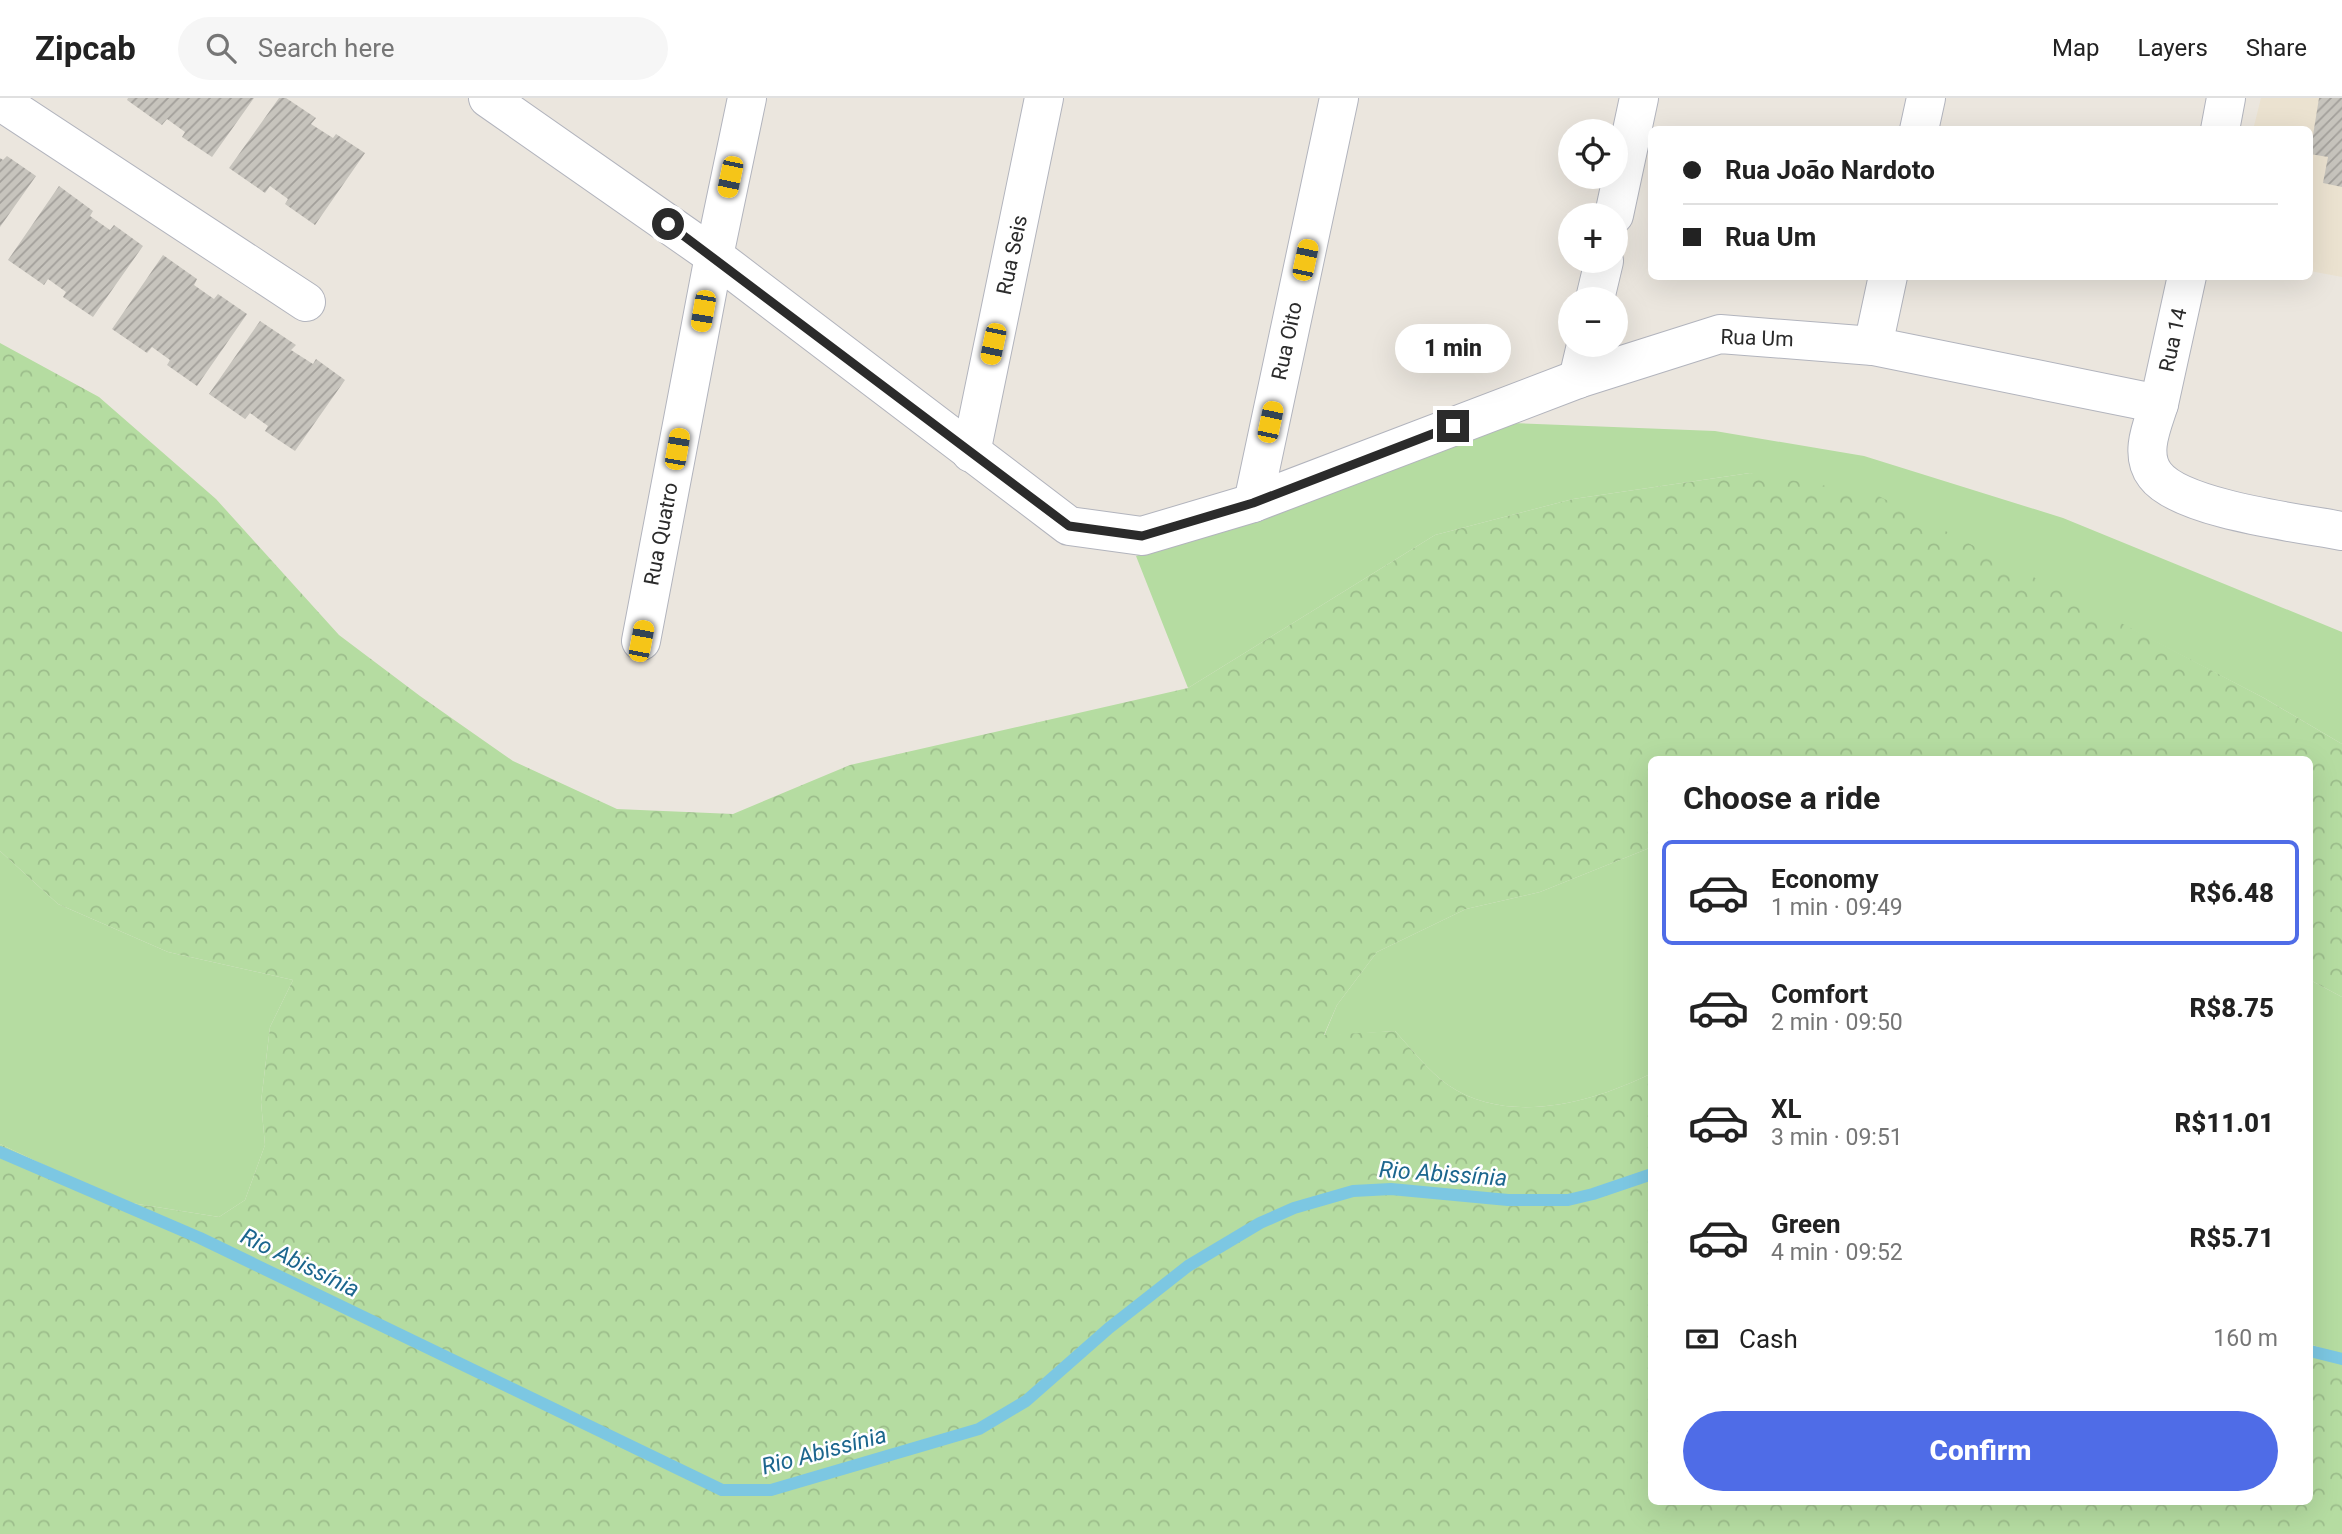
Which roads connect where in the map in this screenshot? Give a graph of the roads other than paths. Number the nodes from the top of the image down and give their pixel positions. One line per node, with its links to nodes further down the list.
1 (488, 98): 12 (street)
2 (747, 98): 12 (street, Rua Quatro)
3 (1044, 98): 19 (street, Rua Seis)
4 (1339, 98): 20 (street, Rua Oito)
5 (1640, 98): 11 (street)
6 (1926, 98): 9 (street)
7 (2227, 98): 10 (street)
8 (0, 101): 15 (street)
9 (1920, 126)
10 (2221, 126)
11 (1617, 203)
12 (714, 256): 19 (street); 22 (street, Rua Quatro)
13 (1887, 280): 16 (street)
14 (2186, 280): 18 (street, Rua 14)
15 (306, 302)
16 (1873, 346): 17 (street, Rua Um); 18 (street, Rua Um)
17 (1582, 362): 20 (street, Rua Um)
18 (2159, 404): 21 (street)
19 (971, 453): 20 (street, Rua Um)
20 (1253, 503)
21 (2342, 531)
22 (641, 641)

